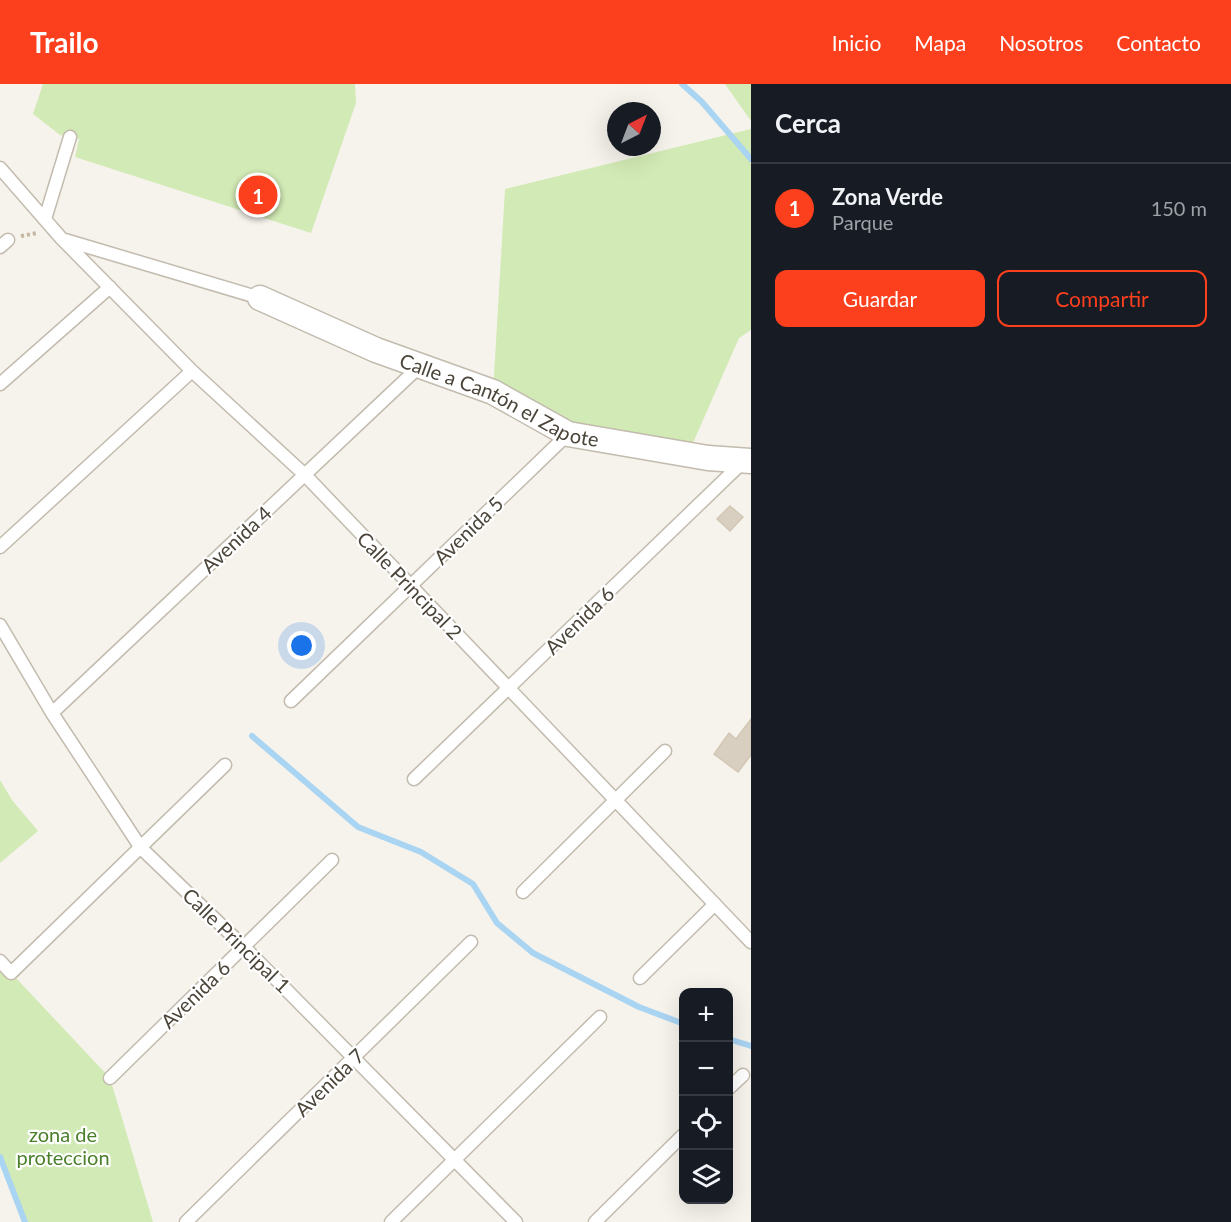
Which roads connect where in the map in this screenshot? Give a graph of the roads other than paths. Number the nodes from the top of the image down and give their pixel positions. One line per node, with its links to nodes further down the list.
1 (70, 137): 3 (lane)
2 (0, 168): 3 (lane, Calle Principal 2)
3 (45, 219): 4 (lane, Calle Principal 2)
4 (61, 238): 5 (lane, Calle Principal 2); 6 (lane)
5 (110, 287): 8 (lane, Calle Principal 2); 9 (lane)
6 (260, 298): 7 (street, Calle a Cantón el Zapote)
7 (420, 366): 10 (street, Calle a Cantón el Zapote); 12 (lane, Avenida 4)
8 (192, 371): 12 (lane, Calle Principal 2); 13 (lane)
9 (0, 384)
10 (568, 434): 11 (street, Calle a Cantón el Zapote); 14 (lane, Avenida 5)
11 (748, 461): 16 (lane, Avenida 6)
12 (305, 475): 14 (lane, Calle Principal 2); 18 (lane, Avenida 4)
13 (0, 547)
14 (411, 586): 16 (lane, Calle Principal 2); 17 (lane, Avenida 5)
15 (0, 625): 18 (lane, Calle Principal 1)
16 (508, 688): 21 (lane, Avenida 6); 22 (lane, Calle Principal 2)
17 (291, 701)
18 (52, 713): 23 (lane, Calle Principal 1)
19 (666, 751): 22 (lane)
20 (225, 765): 23 (lane)
21 (414, 779)
22 (616, 800): 25 (lane); 26 (lane, Calle Principal 2)
23 (141, 848): 29 (lane, Calle Principal 1); 30 (lane)
24 (332, 860): 29 (lane, Avenida 6)
25 (523, 892)
26 (715, 904): 28 (lane, Calle Principal 2); 31 (lane)
27 (471, 942): 33 (lane, Avenida 7)
28 (751, 942)
29 (244, 946): 33 (lane, Calle Principal 1); 35 (lane, Avenida 6)
30 (0, 961)
31 (640, 978)
32 (600, 1017): 38 (lane)
33 (354, 1057): 38 (lane, Calle Principal 1); 39 (lane, Avenida 7)
34 (743, 1075): 36 (lane)
35 (110, 1078)
36 (733, 1085)
37 (679, 1139): 42 (lane)
38 (455, 1159): 40 (lane); 41 (lane, Calle Principal 1)
39 (186, 1222)
40 (392, 1222)
41 (516, 1222)
42 (595, 1222)

